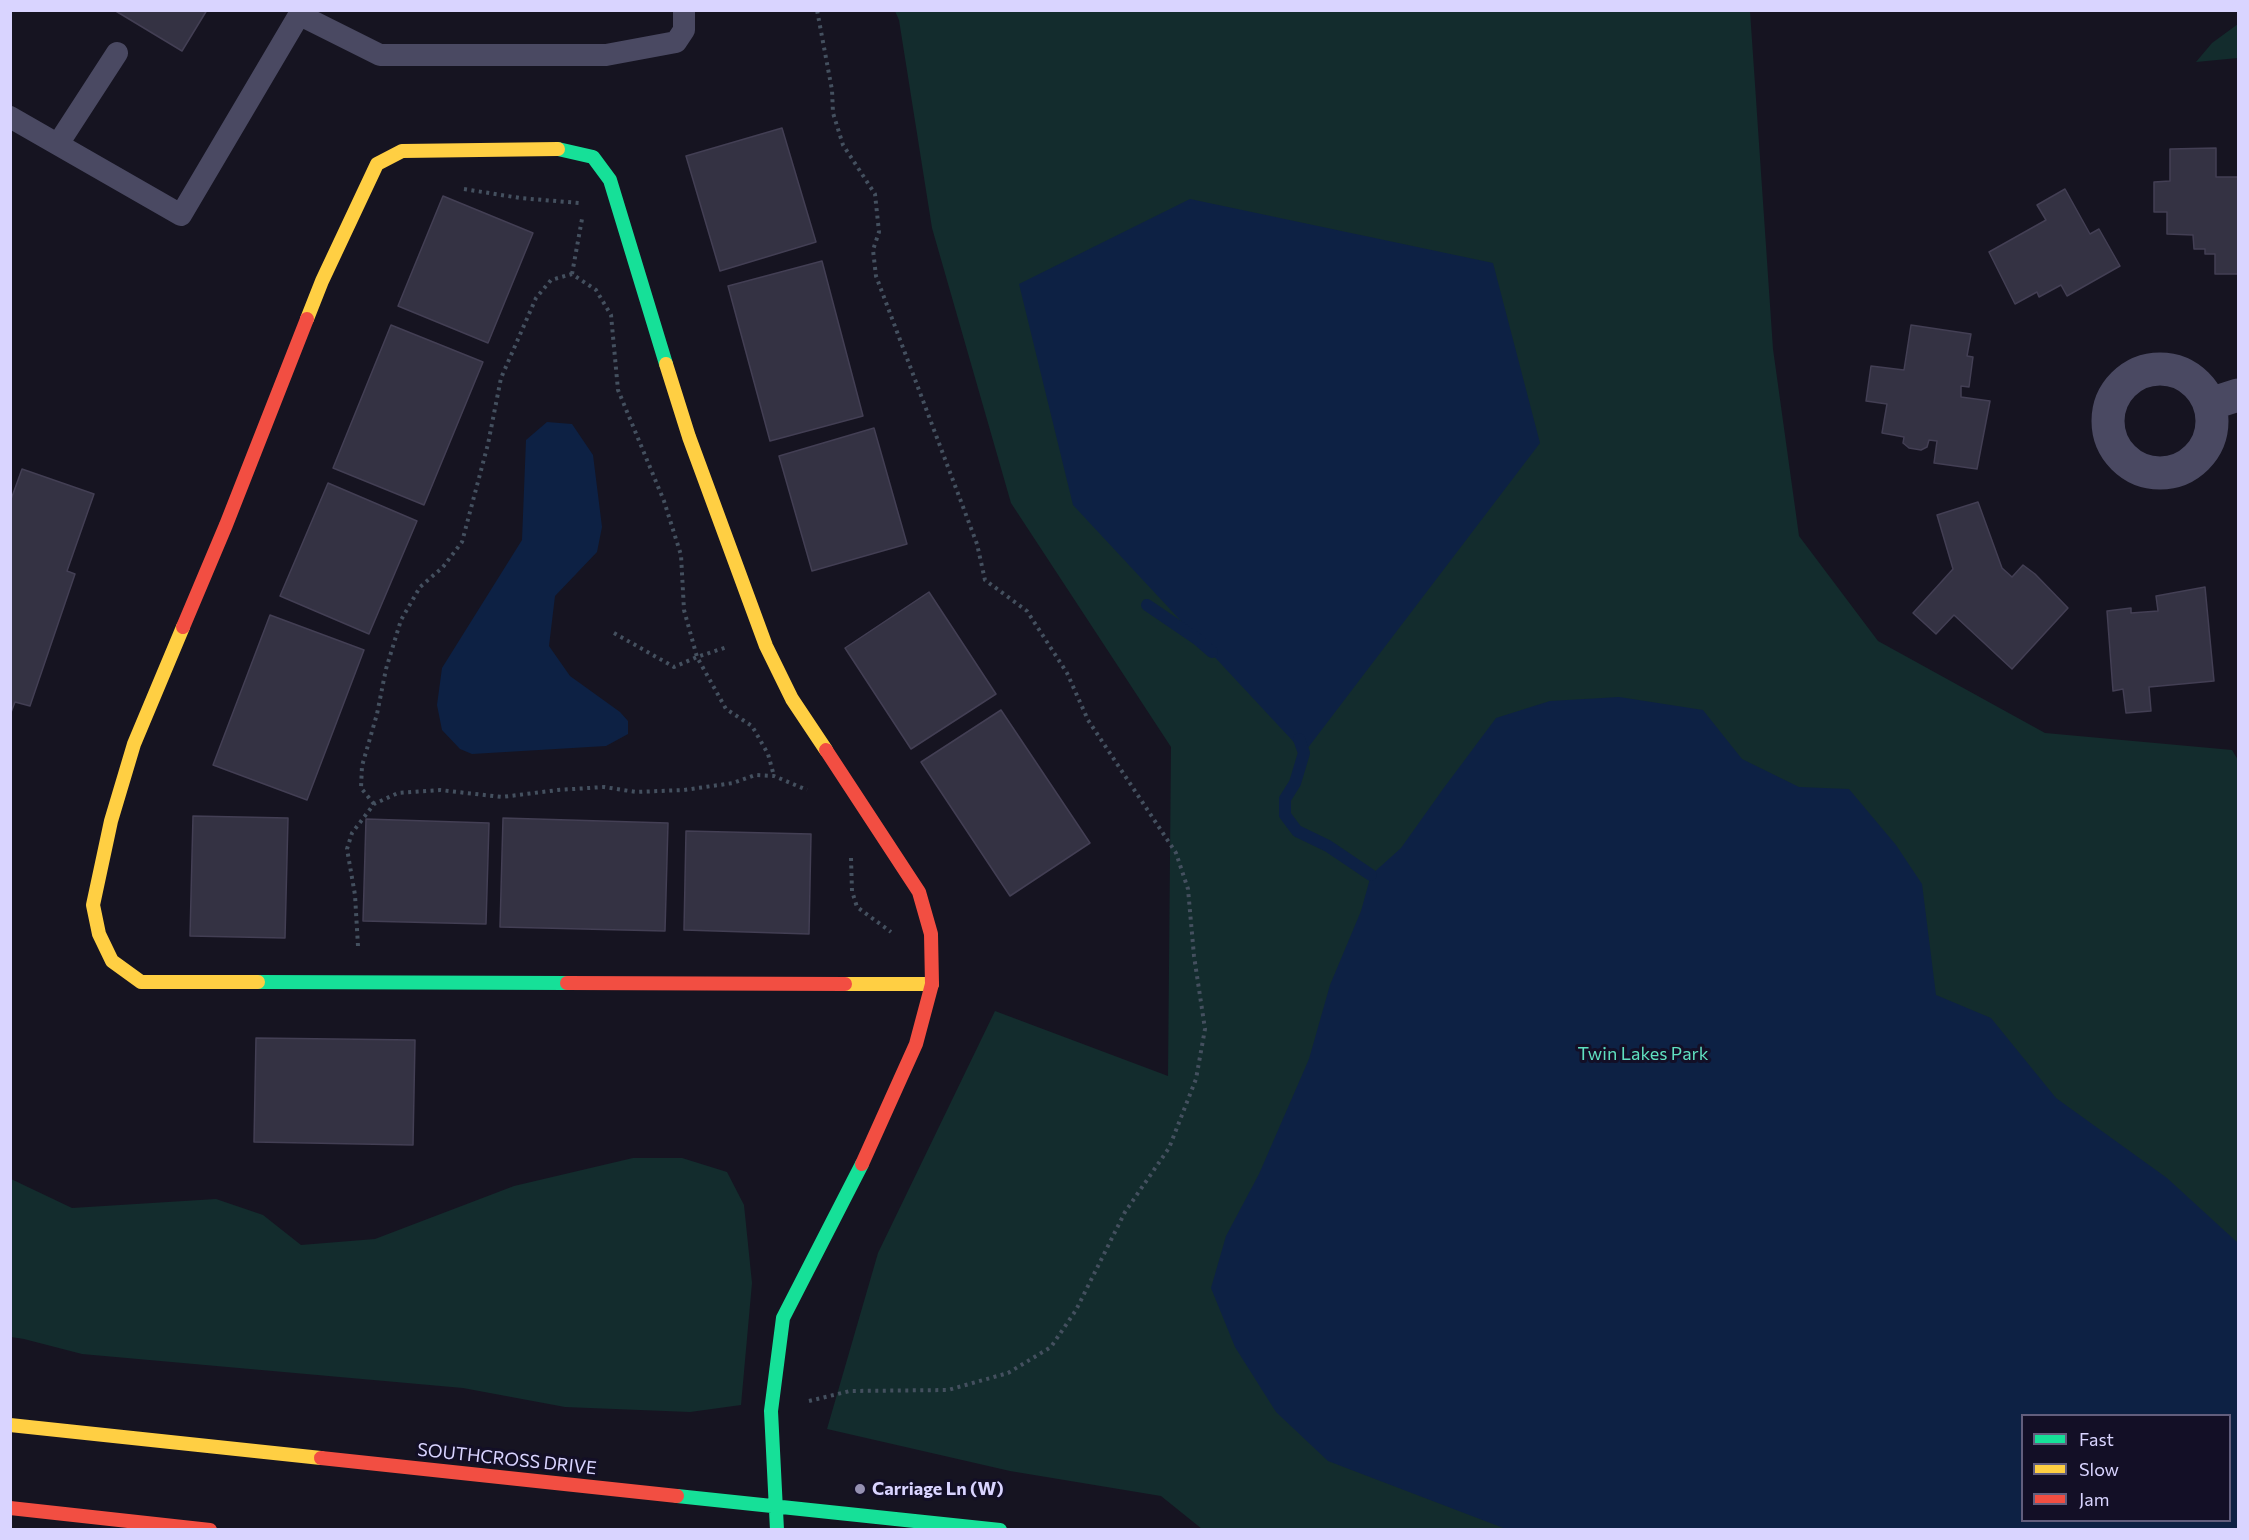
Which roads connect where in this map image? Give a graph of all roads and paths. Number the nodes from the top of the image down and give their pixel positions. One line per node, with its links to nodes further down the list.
1 (684, 10): 3 (lane)
2 (817, 10): 21 (path)
3 (301, 13): 6 (lane)
4 (117, 54): 6 (lane)
5 (10, 117): 6 (lane)
6 (58, 144)
7 (441, 151): 8 (street); 9 (path); 19 (street)
8 (605, 174): 9 (path); 12 (street)
9 (583, 203): 10 (path)
10 (572, 274): 13 (path); 16 (path)
11 (614, 633): 13 (path)
12 (762, 637): 13 (path); 18 (street)
13 (697, 657): 14 (path)
14 (774, 776): 15 (path); 16 (path)
15 (814, 793)
16 (374, 804): 19 (path)
17 (851, 856): 18 (path)
18 (931, 942): 20 (street)
19 (358, 983): 20 (street)
20 (932, 984): 21 (street)
21 (771, 1411): 23 (street)
22 (10, 1425): 23 (street, SOUTHCROSS DRIVE)
23 (775, 1505): 26 (street); 27 (street, SOUTHCROSS DRIVE)
24 (10, 1508): 25 (street)
25 (210, 1530)
26 (777, 1530)
27 (1000, 1530)

